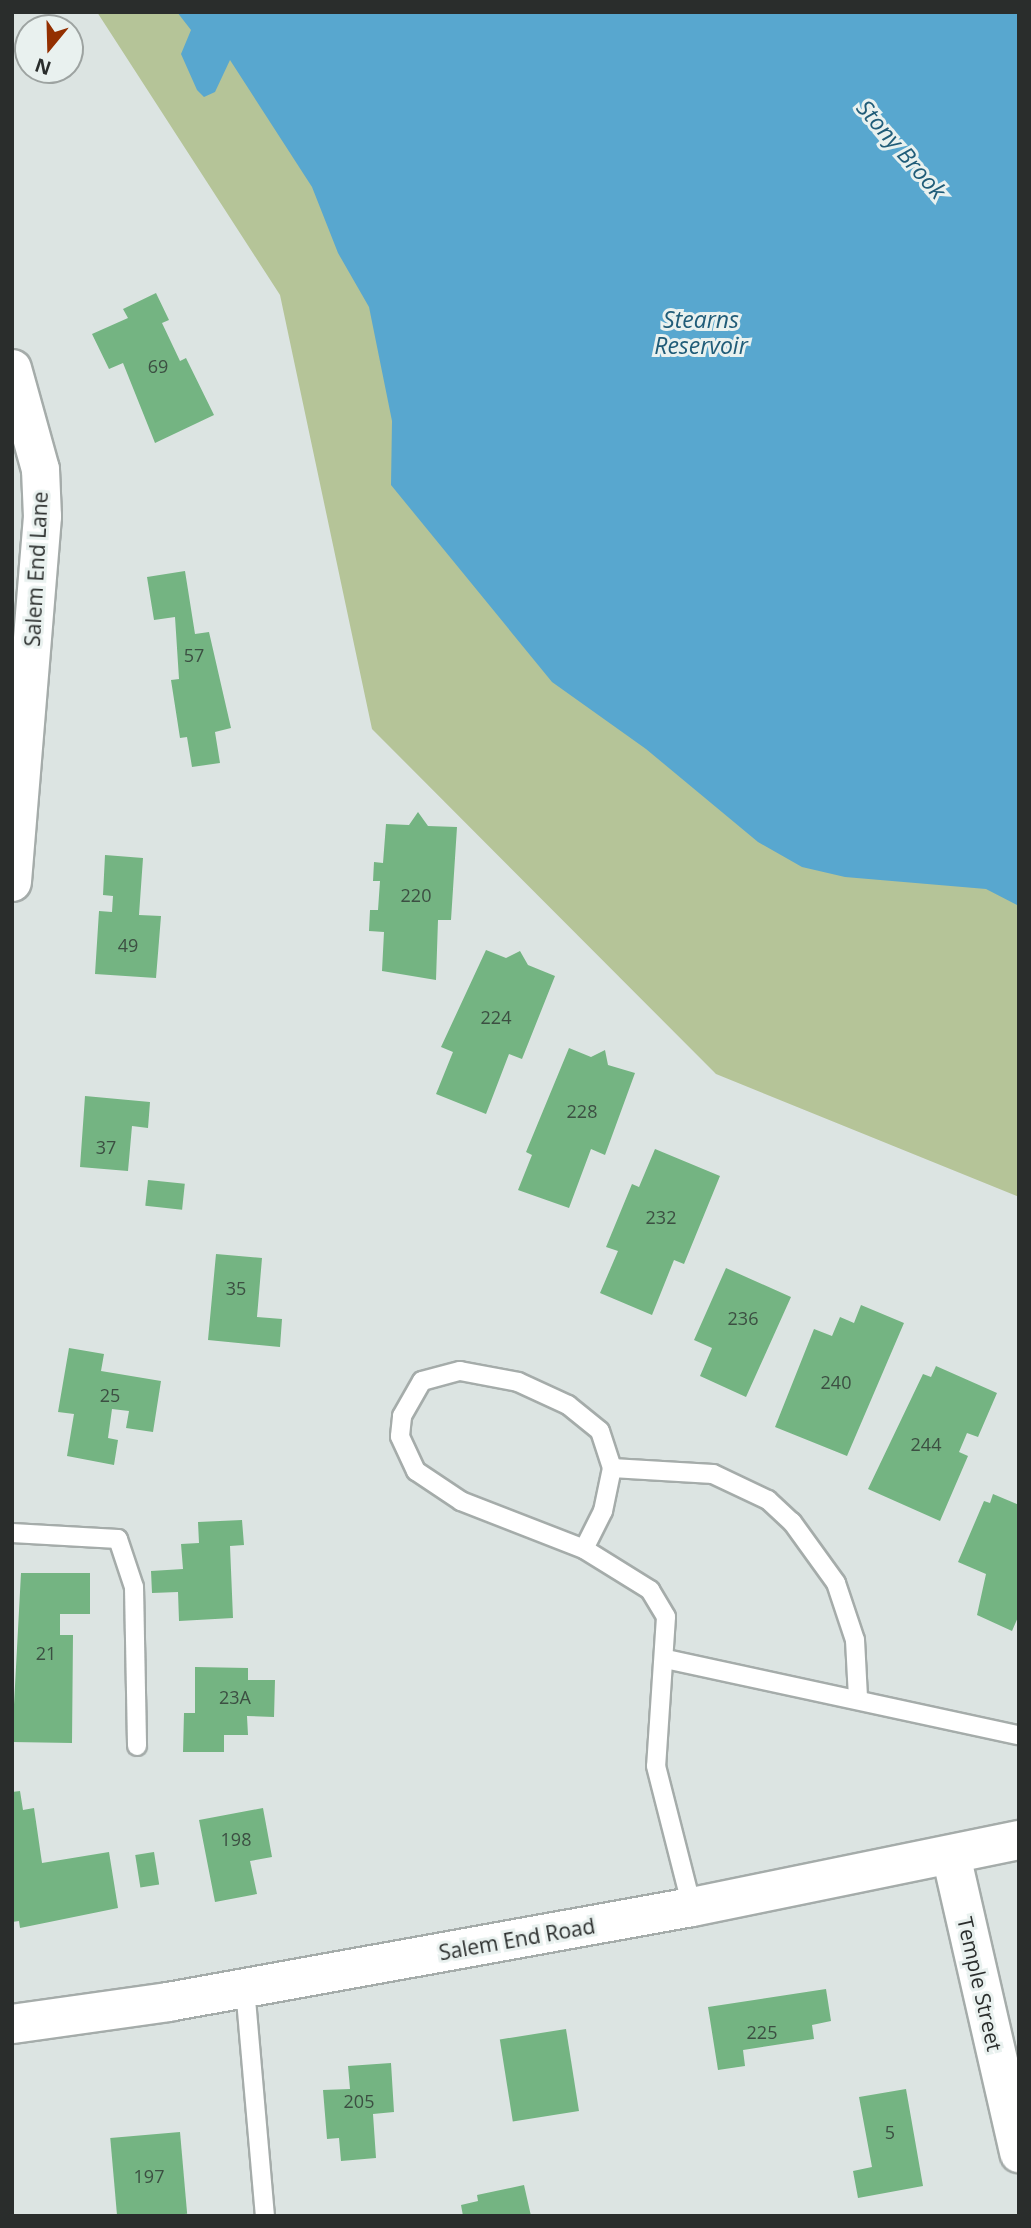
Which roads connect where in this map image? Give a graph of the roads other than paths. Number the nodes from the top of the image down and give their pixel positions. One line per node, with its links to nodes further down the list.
1 (14, 379): 2 (street, Salem End Lane)
2 (12, 882)
3 (612, 1468): 5 (lane); 5 (lane); 7 (lane)
4 (12, 1533): 9 (lane)
5 (584, 1549): 6 (lane)
6 (666, 1659): 7 (lane); 12 (lane)
7 (858, 1697): 8 (lane)
8 (1019, 1735)
9 (137, 1746)
10 (1019, 1840): 11 (street, Salem End Road)
11 (951, 1855): 12 (street, Salem End Road); 15 (street, Temple Street)
12 (692, 1907): 13 (street, Salem End Road)
13 (245, 1988): 14 (street, Salem End Road); 16 (lane)
14 (12, 2024)
15 (1019, 2153)
16 (265, 2216)

